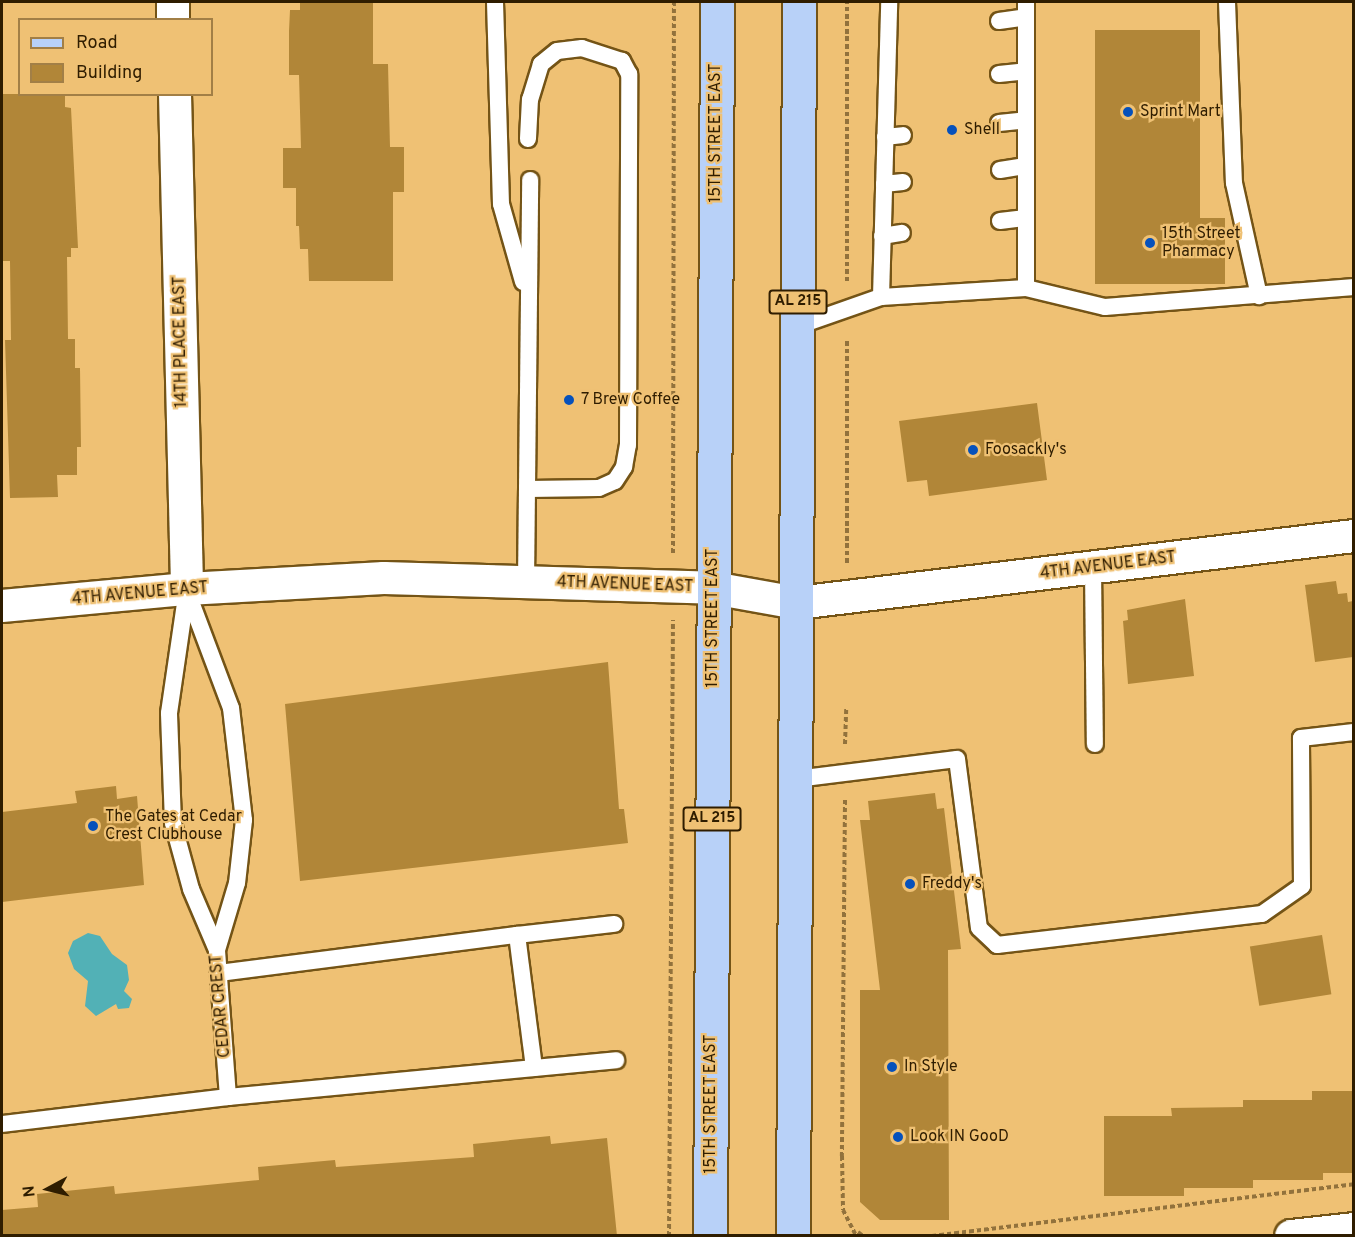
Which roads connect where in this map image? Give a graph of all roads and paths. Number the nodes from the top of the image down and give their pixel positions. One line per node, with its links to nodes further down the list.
1 (173, 2): 8 (street)
2 (495, 2): 33 (lane)
3 (717, 2): 39 (main road, 15TH STREET EAST / AL 215)
4 (799, 2): 34 (main road, AL 215)
5 (889, 2): 13 (lane)
6 (1227, 2): 31 (lane)
7 (1026, 9): 9 (lane); 10 (lane)
8 (173, 18)
9 (999, 21)
10 (1026, 71): 11 (lane); 15 (lane)
11 (999, 74)
12 (904, 83): 13 (lane)
13 (887, 86): 18 (lane)
14 (175, 96): 40 (street, 14TH PLACE EAST)
15 (1026, 120): 16 (lane); 20 (lane)
16 (999, 123)
17 (903, 135): 18 (lane)
18 (885, 137): 24 (lane)
19 (528, 139): 35 (lane)
20 (1026, 166): 21 (lane); 25 (lane)
21 (1000, 170)
22 (530, 180): 33 (lane)
23 (903, 182): 24 (lane)
24 (884, 184): 28 (lane)
25 (1026, 218): 26 (lane); 30 (lane)
26 (1000, 221)
27 (902, 233): 28 (lane)
28 (882, 236): 32 (lane)
29 (1353, 287): 31 (lane)
30 (1026, 288): 31 (lane); 32 (lane)
31 (1259, 296)
32 (881, 297): 34 (lane)
33 (528, 300): 35 (lane)
34 (798, 327): 41 (main road, AL 215)
35 (528, 489): 38 (lane)
36 (1353, 536): 37 (street, 4TH AVENUE EAST)
37 (1093, 567): 41 (street, 4TH AVENUE EAST); 45 (lane)
38 (526, 583): 39 (street, 4TH AVENUE EAST); 40 (street, 4TH AVENUE EAST)
39 (712, 588): 41 (street, 4TH AVENUE EAST); 59 (main road, 15TH STREET EAST / AL 215)
40 (187, 589): 42 (street, 4TH AVENUE EAST); 50 (lane, CEDAR CREST); 50 (lane)
41 (797, 603): 47 (main road, AL 215)
42 (2, 606)
43 (846, 708): 46 (path)
44 (1353, 732): 46 (lane)
45 (1095, 744)
46 (845, 774): 47 (lane); 58 (path)
47 (796, 779): 60 (main road, AL 215)
48 (614, 924): 49 (lane)
49 (517, 935): 51 (lane); 53 (lane)
50 (217, 950): 51 (lane, CEDAR CREST)
51 (219, 973): 54 (lane, CEDAR CREST)
52 (616, 1060): 53 (lane)
53 (534, 1068): 54 (lane)
54 (228, 1097): 55 (lane)
55 (2, 1124)
56 (1353, 1184): 62 (path)
57 (1353, 1229): 63 (street)
58 (857, 1234): 61 (path)
59 (710, 1236)
60 (793, 1236)
61 (864, 1236)
62 (932, 1236)
63 (1291, 1236)

